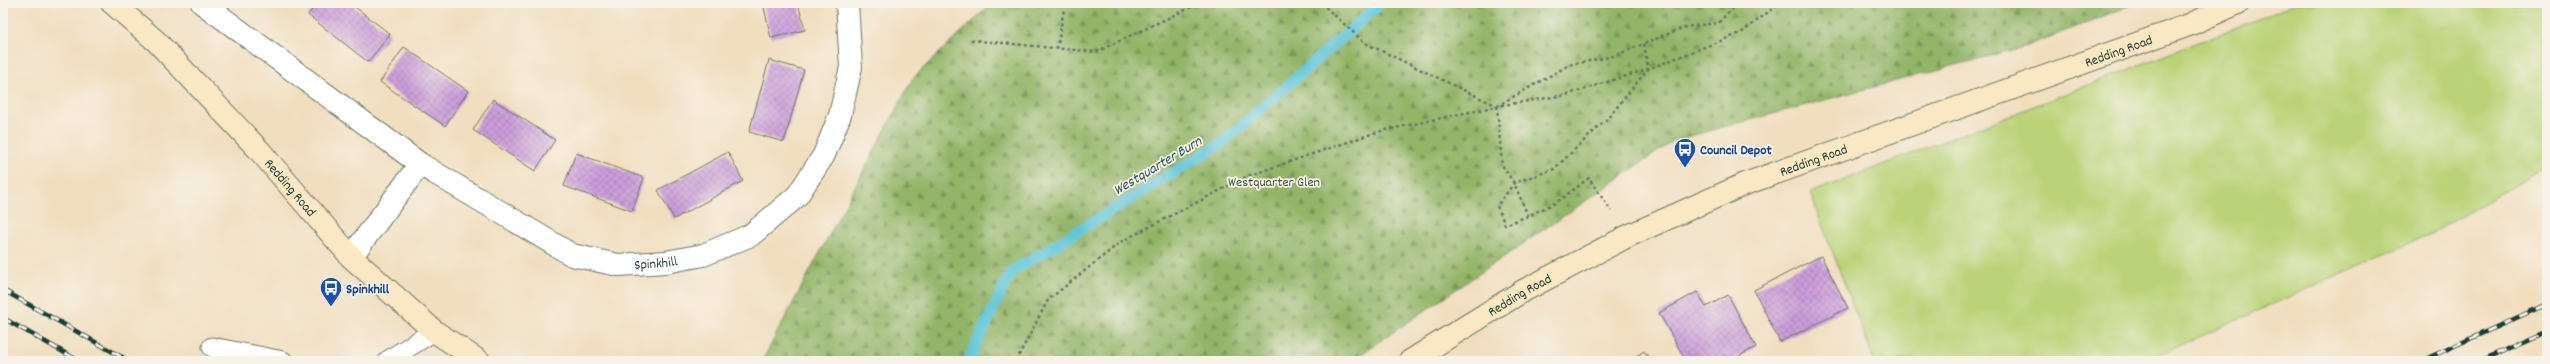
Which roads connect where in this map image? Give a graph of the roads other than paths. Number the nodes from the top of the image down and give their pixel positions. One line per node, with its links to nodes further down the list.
1 (112, 3): 6 (main road, Redding Road)
2 (202, 3): 5 (street, Spinkhill)
3 (847, 3): 5 (street, Spinkhill)
4 (2238, 3): 12 (main road, Redding Road)
5 (420, 164): 6 (street)
6 (351, 256): 7 (main road, Redding Road)
7 (434, 331): 10 (lane); 11 (main road, Redding Road)
8 (212, 347): 9 (lane)
9 (283, 361)
10 (387, 361)
11 (479, 361)
12 (1410, 361)

